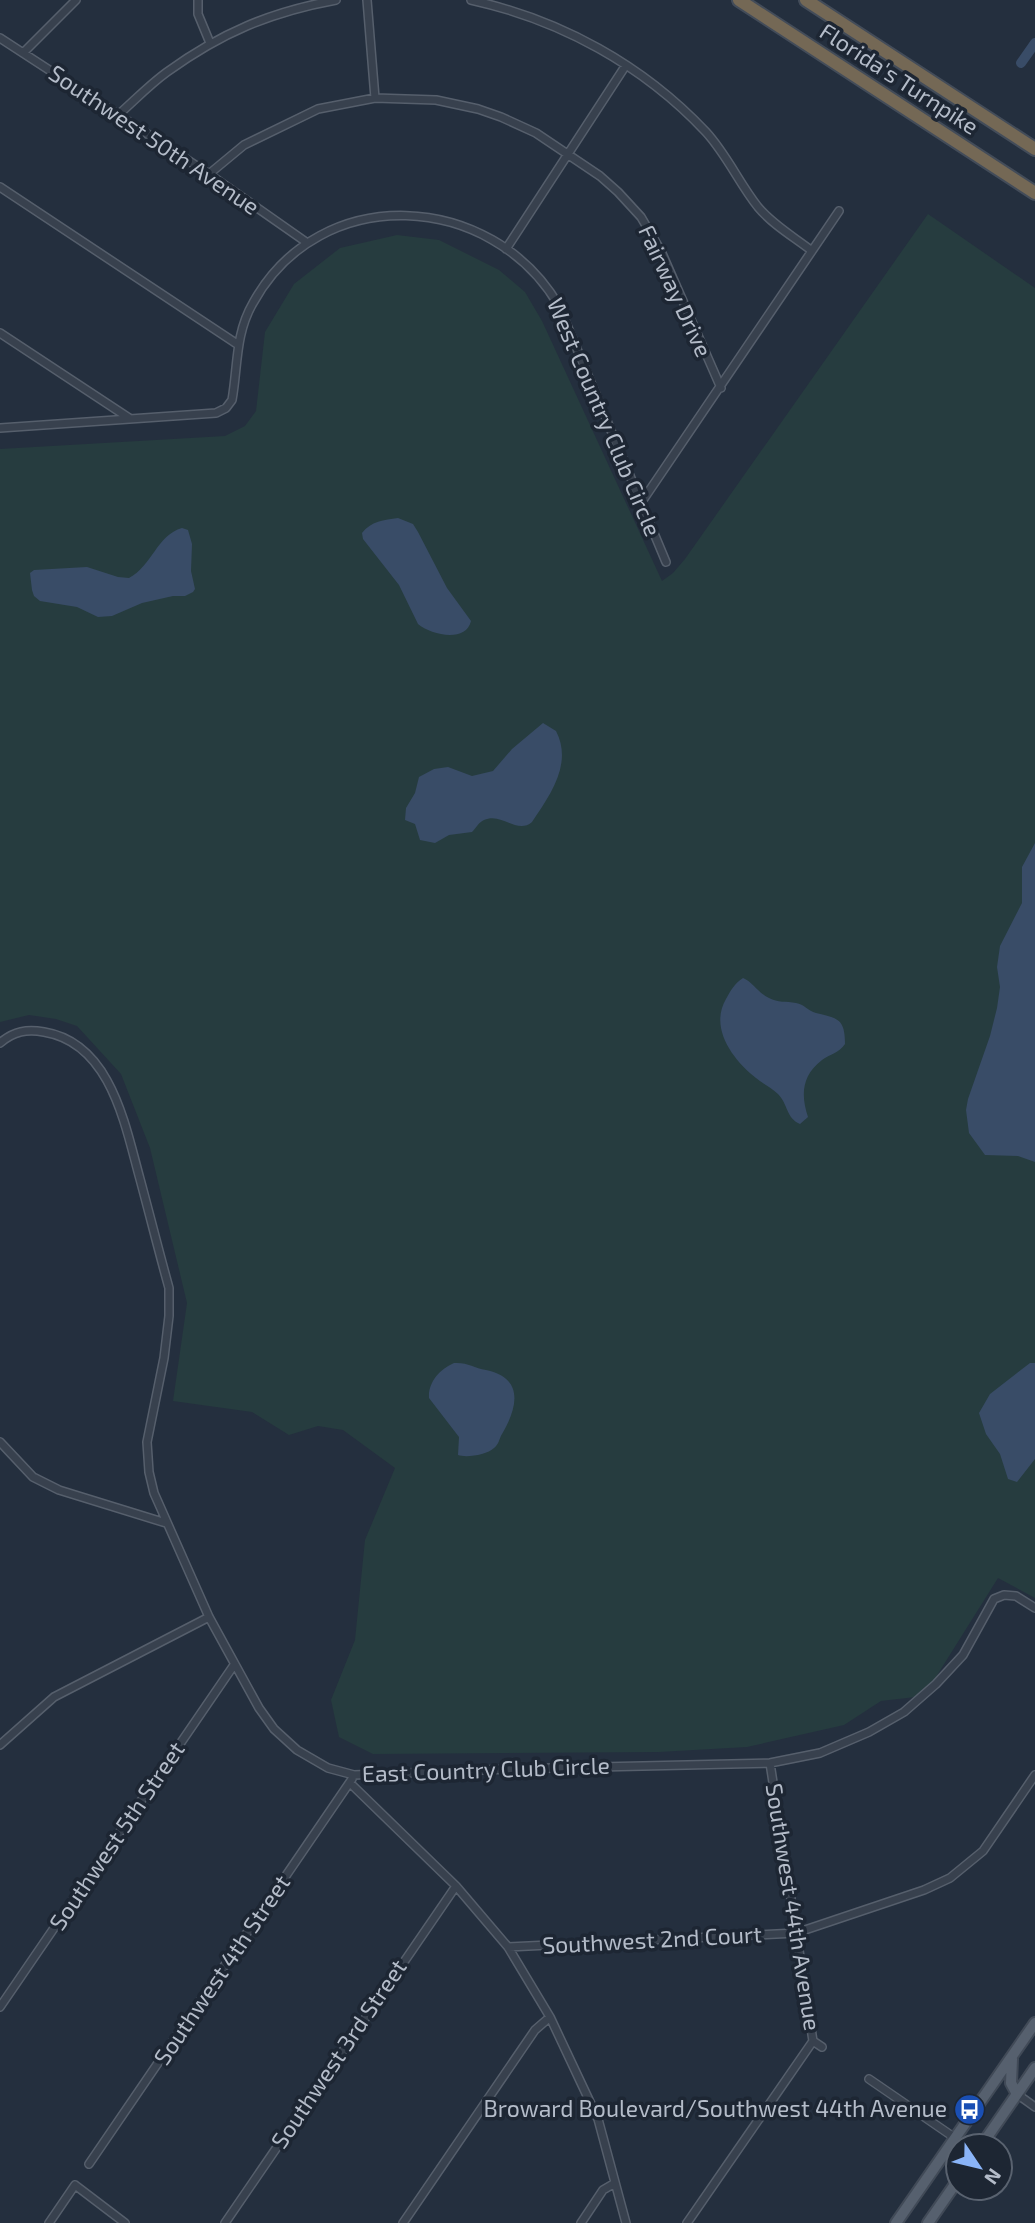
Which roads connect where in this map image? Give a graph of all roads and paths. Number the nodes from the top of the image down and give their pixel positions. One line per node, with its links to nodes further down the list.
1 (76, 0): 10 (street)
2 (198, 0): 9 (street)
3 (336, 0): 9 (street)
4 (367, 0): 12 (street)
5 (471, 0): 11 (street)
6 (739, 0): 18 (highway, Florida's Turnpike)
7 (806, 0): 14 (highway, Florida's Turnpike)
8 (0, 38): 10 (street, Southwest 50th Avenue)
9 (210, 43): 13 (street)
10 (23, 53): 13 (street, Southwest 50th Avenue)
11 (625, 65): 15 (street); 22 (street)
12 (375, 98): 15 (street, Fairway Drive); 16 (street, Fairway Drive)
13 (118, 116): 16 (street, Southwest 50th Avenue)
14 (1035, 149)
15 (568, 153): 21 (street); 25 (street, Fairway Drive)
16 (209, 174): 20 (street, Southwest 50th Avenue)
17 (0, 187): 24 (street)
18 (1035, 193)
19 (839, 211): 22 (street)
20 (306, 242): 21 (street, West Country Club Circle); 24 (street, West Country Club Circle)
21 (506, 249): 28 (street, West Country Club Circle)
22 (812, 251): 25 (street)
23 (0, 333): 26 (street)
24 (237, 344): 26 (street, West Country Club Circle)
25 (720, 388): 28 (street)
26 (130, 419): 27 (street, West Country Club Circle)
27 (0, 428)
28 (640, 503): 29 (street, West Country Club Circle)
29 (666, 562)
30 (0, 1043): 32 (street, East Country Club Circle)
31 (0, 1442): 32 (street)
32 (166, 1523): 34 (street, East Country Club Circle)
33 (1035, 1608): 37 (street, East Country Club Circle)
34 (209, 1617): 35 (street, East Country Club Circle); 36 (street)
35 (234, 1665): 39 (street, East Country Club Circle); 43 (street, Southwest 5th Street)
36 (0, 1745)
37 (770, 1763): 39 (street, East Country Club Circle); 41 (street, Southwest 44th Avenue)
38 (1035, 1775): 41 (street, Southwest 2nd Court)
39 (352, 1779): 40 (street); 57 (street, Southwest 4th Street)
40 (456, 1886): 42 (street); 62 (street, Southwest 3rd Street)
41 (796, 1933): 42 (street, Southwest 2nd Court); 46 (street, Southwest 44th Avenue)
42 (508, 1947): 44 (street)
43 (0, 2007)
44 (550, 2017): 58 (street); 63 (street)
45 (1035, 2023): 48 (main road)
46 (813, 2041): 47 (street, Southwest 44th Avenue); 66 (street)
47 (822, 2047)
48 (1012, 2056): 51 (main road); 54 (main road)
49 (1035, 2068): 51 (main road)
50 (869, 2079): 53 (street)
51 (1017, 2094): 52 (street); 55 (main road)
52 (1035, 2107)
53 (944, 2132)
54 (964, 2132)
55 (991, 2132)
56 (944, 2160): 67 (main road)
57 (89, 2164)
58 (615, 2183): 64 (street); 65 (street)
59 (944, 2200): 68 (main road)
60 (49, 2223): 61 (street)
61 (125, 2223)
62 (225, 2223)
63 (403, 2223)
64 (580, 2223)
65 (626, 2223)
66 (687, 2223)
67 (896, 2223)
68 (928, 2223)

